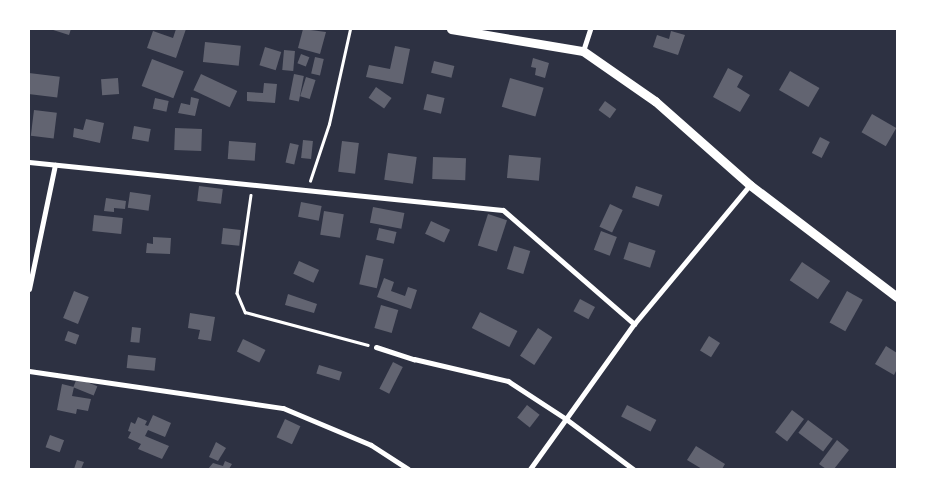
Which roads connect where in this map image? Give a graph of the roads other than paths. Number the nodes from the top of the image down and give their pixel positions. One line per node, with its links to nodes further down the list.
1 (451, 29): 3 (street)
2 (590, 29): 3 (street)
3 (583, 51): 6 (street)
4 (29, 162): 5 (street)
5 (55, 165): 7 (street); 9 (street)
6 (750, 185): 8 (street); 9 (street)
7 (29, 289)
8 (897, 297)
9 (634, 324): 12 (street)
10 (376, 347): 12 (street)
11 (29, 371): 13 (street)
12 (566, 419): 14 (street); 15 (street)
13 (408, 469)
14 (530, 469)
15 (633, 469)

